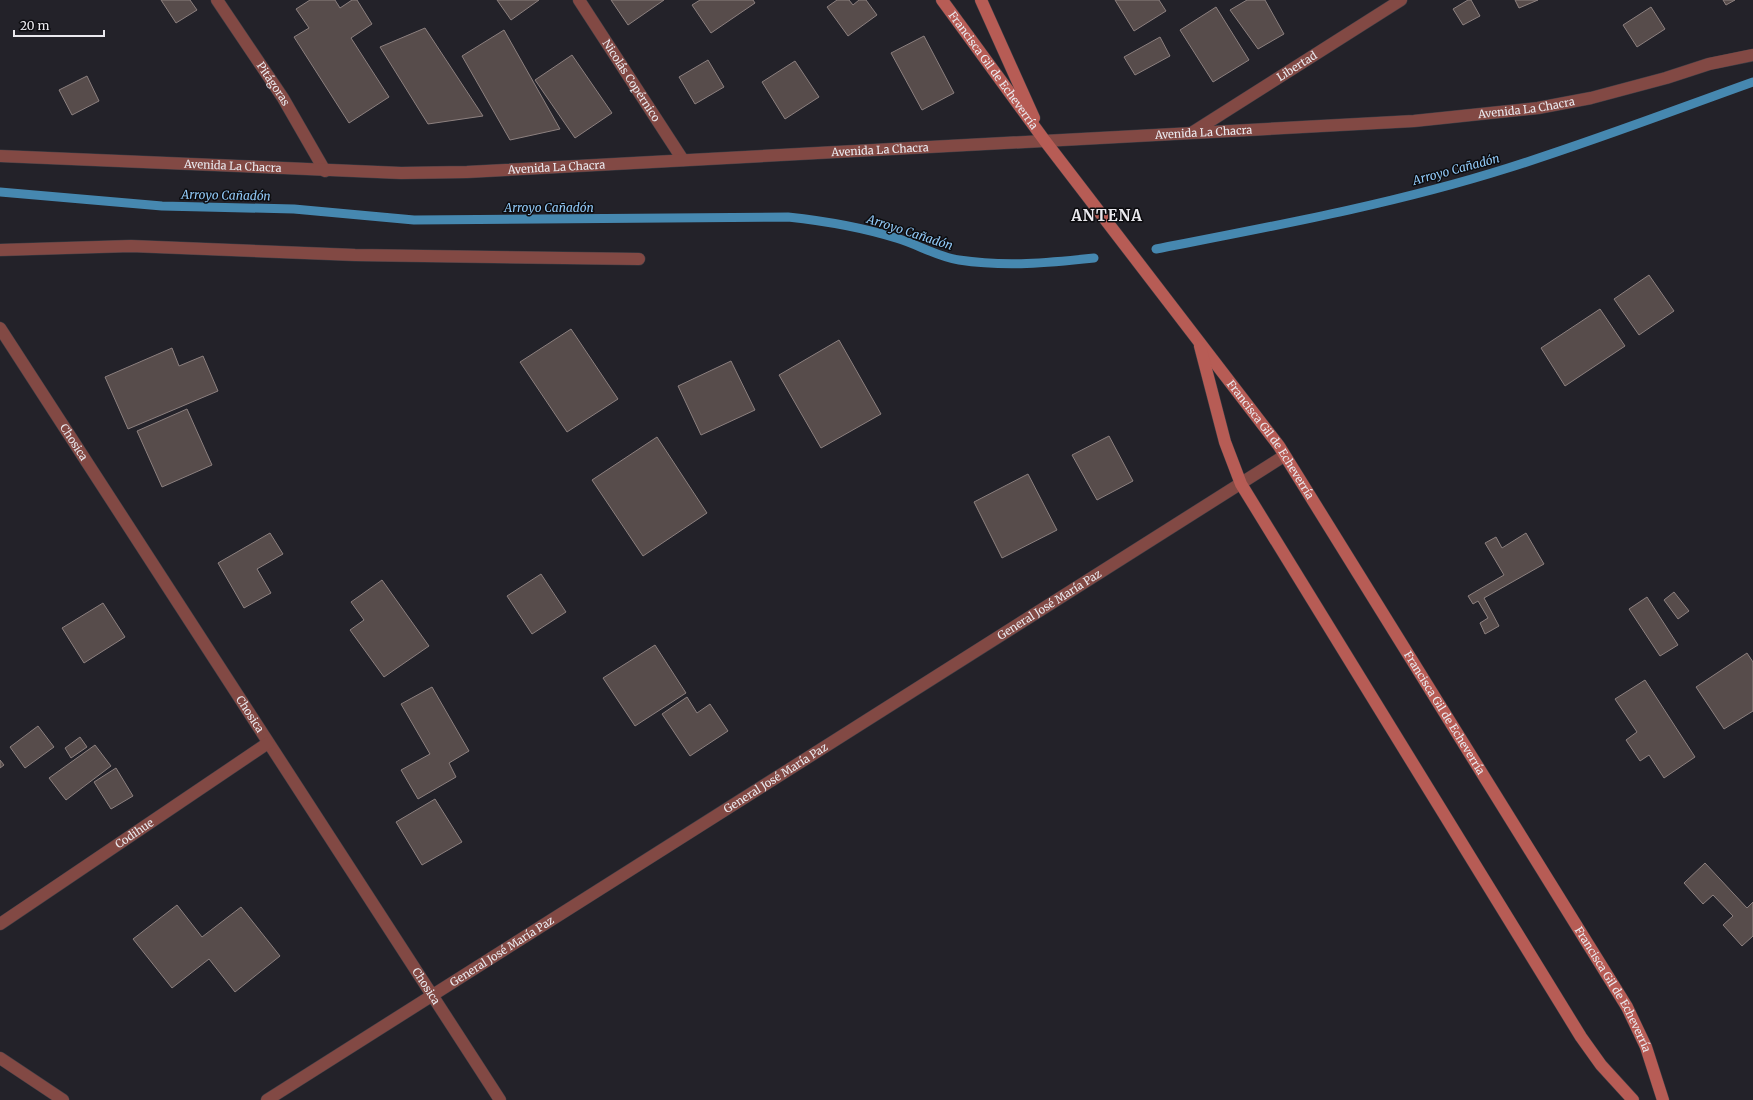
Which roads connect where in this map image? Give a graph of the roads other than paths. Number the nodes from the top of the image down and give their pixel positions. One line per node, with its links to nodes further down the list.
1 (217, 0): 11 (street, Pitágoras)
2 (580, 0): 10 (street, Nicolás Copérnico)
3 (942, 0): 8 (street, Francisca Gil de Echeverría)
4 (981, 0): 8 (street, Francisca Gil de Echeverría)
5 (1401, 0): 7 (street, Libertad)
6 (1753, 55): 7 (street, Avenida La Chacra)
7 (1192, 133): 8 (street, Avenida La Chacra)
8 (1045, 141): 10 (street, Avenida La Chacra); 15 (street, Francisca Gil de Echeverría)
9 (0, 156): 11 (street, Avenida La Chacra)
10 (683, 160): 11 (street, Avenida La Chacra)
11 (325, 171)
12 (0, 250): 13 (street)
13 (639, 259)
14 (0, 328): 18 (street, Chosica)
15 (1199, 341): 16 (street, Francisca Gil de Echeverría); 17 (street, Francisca Gil de Echeverría)
16 (1284, 456): 17 (street, General José María Paz); 26 (street, Francisca Gil de Echeverría)
17 (1241, 484): 20 (street, General José María Paz); 25 (street, Francisca Gil de Echeverría)
18 (268, 743): 19 (street, Codihue); 20 (street, Chosica)
19 (0, 924)
20 (432, 995): 23 (street, General José María Paz); 24 (street, Chosica)
21 (0, 1058): 22 (street)
22 (62, 1100)
23 (267, 1100)
24 (500, 1100)
25 (1633, 1100)
26 (1663, 1100)

